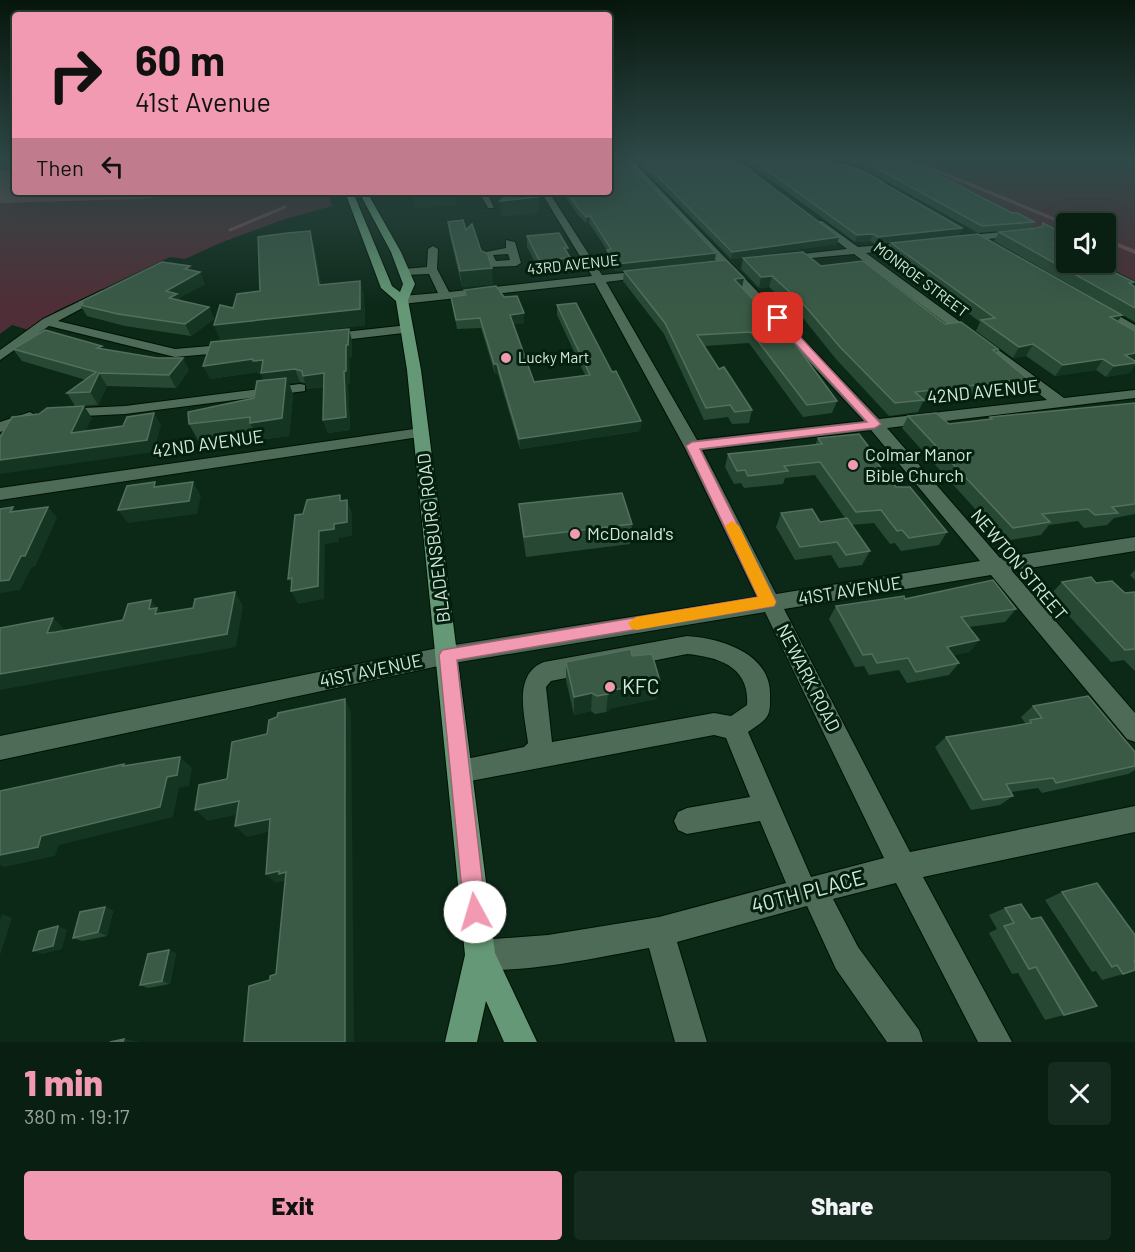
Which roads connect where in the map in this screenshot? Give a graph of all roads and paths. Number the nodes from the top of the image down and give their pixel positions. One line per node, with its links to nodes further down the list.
1 (356, 209): 23 (main road, BLADENSBURG ROAD)
2 (372, 209): 18 (main road)
3 (555, 209): 20 (street, NEWARK ROAD)
4 (677, 209): 15 (street, NEWTON STREET)
5 (806, 213): 13 (street, MONROE STREET)
6 (958, 227): 8 (street)
7 (1032, 232): 8 (street)
8 (975, 237): 9 (street); 11 (street)
9 (945, 241)
10 (922, 243): 13 (street)
11 (993, 248)
12 (433, 249): 17 (street)
13 (857, 250): 14 (street); 33 (street, MONROE STREET)
14 (771, 260)
15 (733, 264): 16 (street); 34 (street, NEWTON STREET)
16 (709, 267)
17 (427, 270): 18 (street); 22 (street)
18 (404, 272): 23 (main road, BLADENSBURG ROAD)
19 (654, 273): 20 (street, 43RD AVENUE)
20 (599, 279): 22 (street, 43RD AVENUE); 37 (street, NEWARK ROAD)
21 (116, 287): 25 (street)
22 (444, 294): 23 (street, 43RD AVENUE)
23 (402, 300): 26 (main road, BLADENSBURG ROAD)
24 (1084, 301): 27 (street)
25 (47, 322): 29 (street); 30 (street)
26 (408, 329): 28 (street); 36 (main road, BLADENSBURG ROAD)
27 (1135, 330)
28 (317, 339)
29 (248, 346)
30 (0, 356)
31 (300, 388): 35 (street)
32 (1135, 394): 33 (street, 42ND AVENUE)
33 (1061, 403): 34 (street, 42ND AVENUE)
34 (875, 424): 37 (street, 42ND AVENUE); 40 (street, NEWTON STREET)
35 (0, 427)
36 (421, 434): 38 (street, 42ND AVENUE); 42 (main road, BLADENSBURG ROAD)
37 (692, 446): 41 (street, NEWARK ROAD)
38 (0, 494)
39 (1135, 544): 40 (street, 41ST AVENUE)
40 (994, 567): 41 (street, 41ST AVENUE); 44 (street, NEWTON STREET)
41 (768, 602): 42 (street, 41ST AVENUE); 51 (street, NEWARK ROAD)
42 (448, 655): 45 (street, 41ST AVENUE); 47 (main road, BLADENSBURG ROAD)
43 (734, 728): 46 (street); 46 (street); 48 (street)
44 (1135, 731)
45 (0, 748)
46 (531, 758): 47 (street)
47 (460, 771): 54 (main road, BLADENSBURG ROAD)
48 (768, 807): 50 (street); 52 (street)
49 (1135, 819): 51 (street, 40TH PLACE)
50 (687, 821)
51 (903, 868): 52 (street, 40TH PLACE); 59 (street, NEWARK ROAD)
52 (809, 891): 53 (street, 40TH PLACE); 58 (street)
53 (659, 932): 54 (street, 40TH PLACE); 57 (street)
54 (480, 955): 55 (main road, BLADENSBURG ROAD); 56 (main road, BLADENSBURG ROAD)
55 (461, 1042)
56 (521, 1042)
57 (691, 1042)
58 (907, 1042)
59 (996, 1042)

